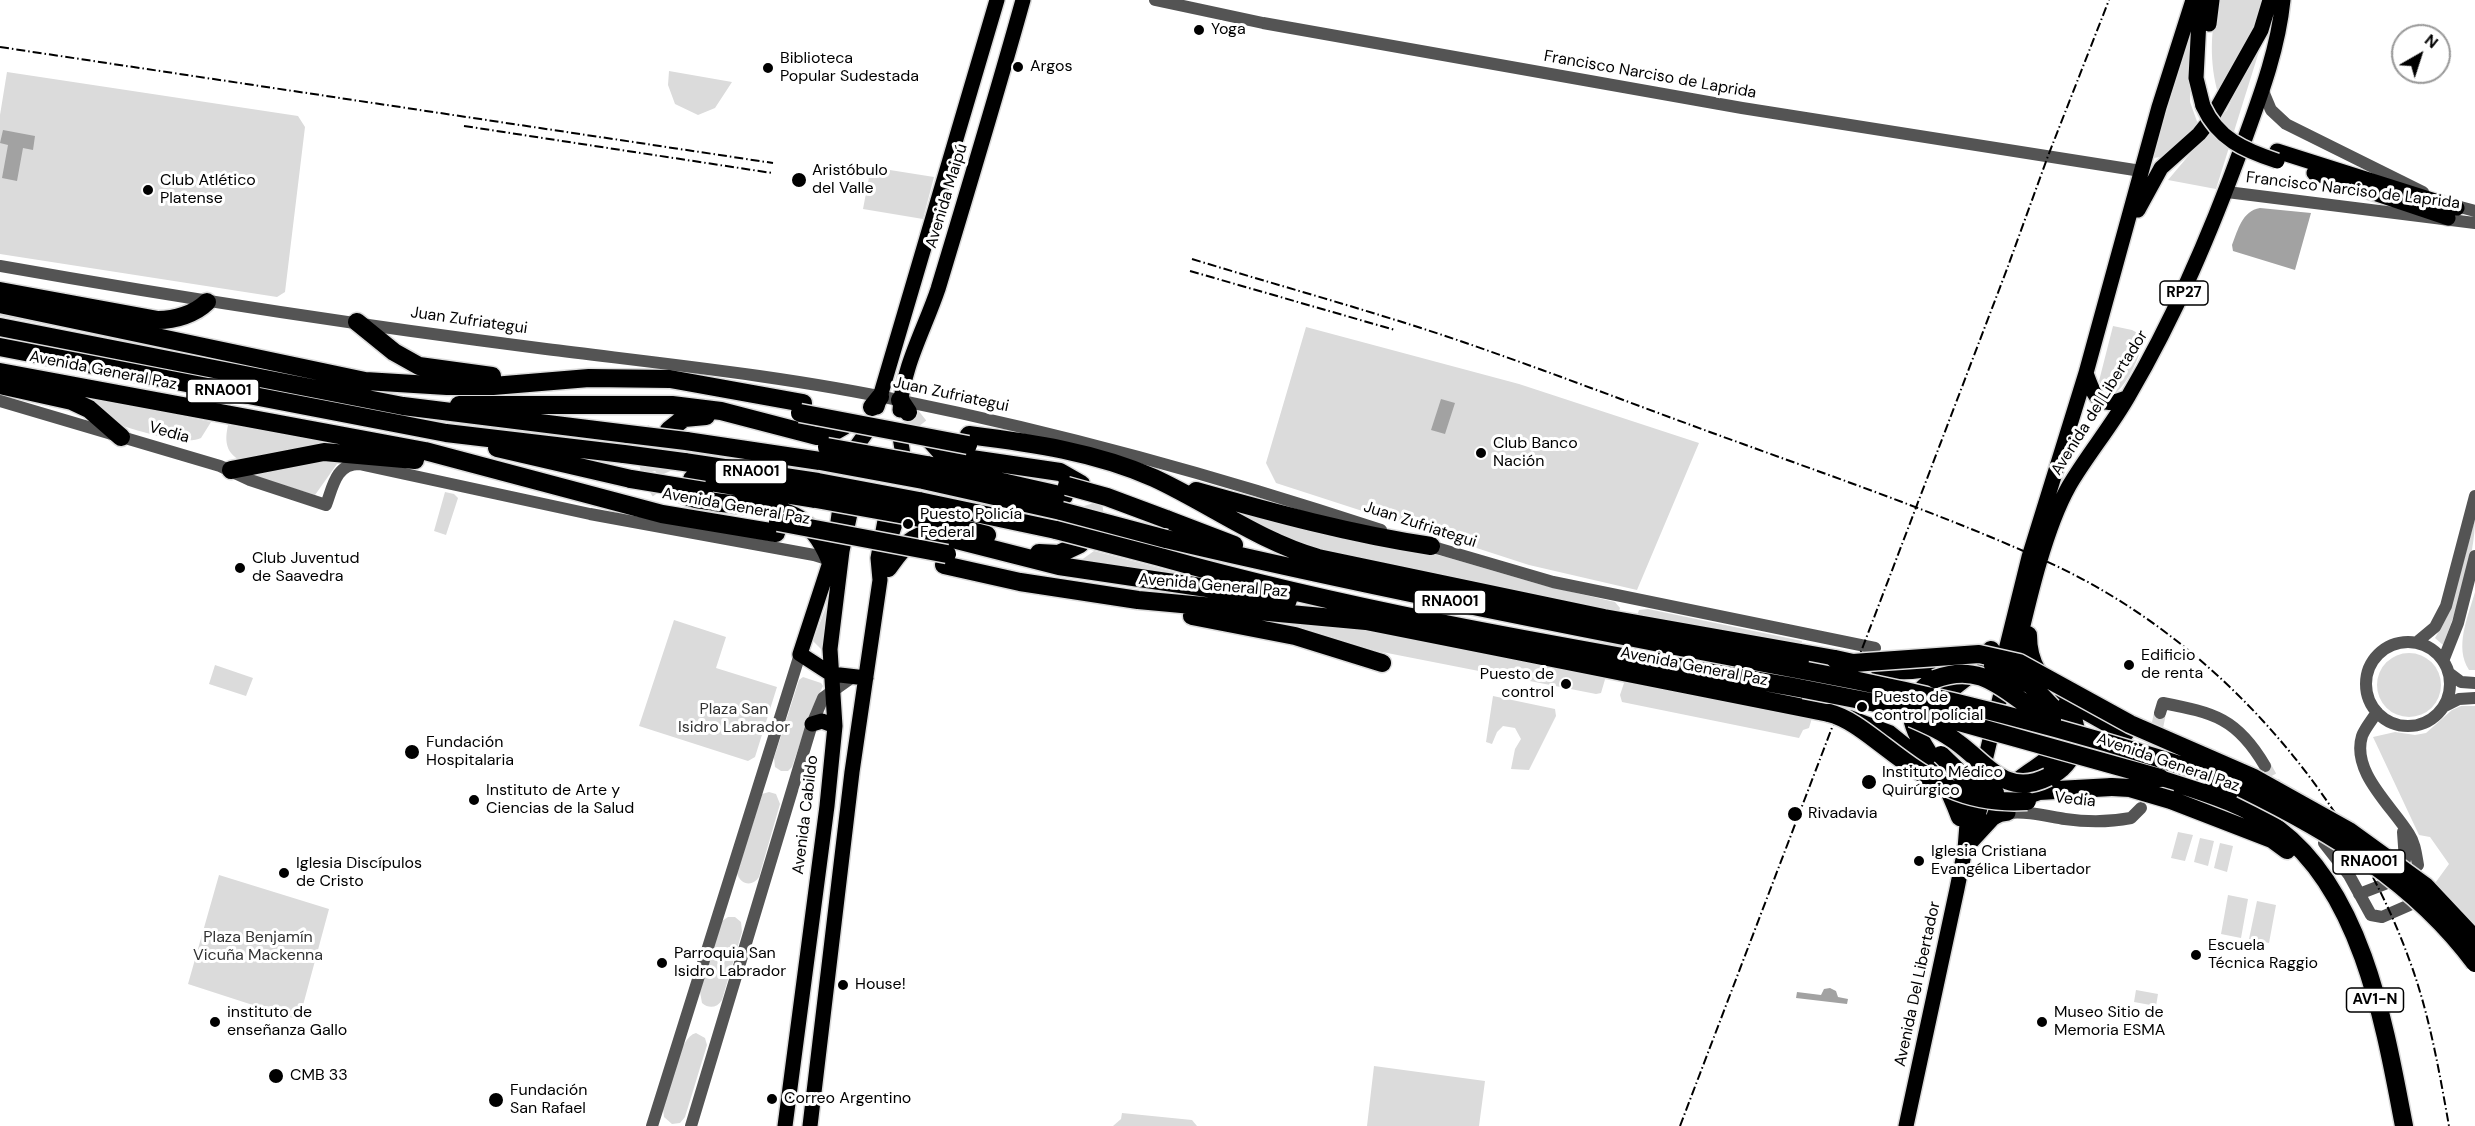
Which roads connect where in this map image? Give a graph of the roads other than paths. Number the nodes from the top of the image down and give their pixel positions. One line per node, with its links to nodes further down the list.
1 (997, 0): 31 (main road, Avenida Maipú)
2 (1023, 0): 35 (main road, Avenida Maipú)
3 (1155, 0): 11 (street, Francisco Narciso de Laprida)
4 (2193, 0): 11 (main road, Avenida del Libertador / RP27)
5 (2200, 0): 10 (main road)
6 (2211, 0): 10 (main road)
7 (2270, 0): 16 (main road)
8 (2283, 0): 9 (main road, Avenida del Libertador / RP27)
9 (2263, 91): 12 (main road, Avenida del Libertador / RP27); 14 (street, Francisco Narciso de Laprida)
10 (2206, 101): 14 (main road)
11 (2141, 171): 16 (main road, Avenida del Libertador / RP27)
12 (2227, 192): 14 (street, Francisco Narciso de Laprida); 28 (main road, Avenida del Libertador / RP27)
13 (2475, 212): 14 (street, Francisco Narciso de Laprida)
14 (2453, 213): 15 (street, Francisco Narciso de Laprida)
15 (2475, 223)
16 (2123, 241): 25 (main road, Avenida del Libertador / RP27)
17 (0, 266): 19 (street, Juan Zufriategui)
18 (0, 291): 19 (highway)
19 (207, 302): 21 (street, Juan Zufriategui)
20 (0, 304): 26 (highway, Avenida General Paz)
21 (357, 322): 26 (highway); 31 (street, Juan Zufriategui)
22 (0, 327): 32 (highway, Avenida General Paz / RNA001)
23 (0, 347): 38 (highway, Avenida General Paz / RNA001)
24 (0, 372): 49 (highway, Avenida General Paz)
25 (2086, 373): 28 (main road); 69 (main road, Avenida del Libertador / RP27)
26 (566, 379): 34 (highway, Avenida General Paz)
27 (0, 385): 39 (highway)
28 (2128, 397): 69 (main road, Avenida del Libertador / RP27)
29 (0, 401): 39 (street, Vedia)
30 (513, 403): 32 (highway); 33 (highway); 34 (highway)
31 (876, 404): 35 (street, Juan Zufriategui)
32 (403, 406): 44 (highway, Avenida General Paz / RNA001, bridge)
33 (695, 407): 36 (highway); 44 (highway)
34 (802, 408): 41 (highway, Avenida General Paz)
35 (903, 409): 58 (street, Juan Zufriategui)
36 (844, 426)
37 (868, 430): 43 (main road)
38 (446, 433): 47 (highway, Avenida General Paz / RNA001); 47 (highway)
39 (121, 437): 48 (street, Vedia)
40 (900, 437): 45 (main road)
41 (968, 440): 50 (highway, Avenida General Paz); 54 (highway)
42 (925, 441): 54 (highway)
43 (860, 447)
44 (823, 454): 54 (highway, Avenida General Paz / RNA001, bridge)
45 (901, 455)
46 (343, 468): 48 (street, Vedia); 59 (street, Avenida General Paz)
47 (628, 468): 51 (highway); 52 (highway, Avenida General Paz / RNA001, bridge)
48 (231, 470): 49 (highway)
49 (525, 477): 57 (highway, Avenida General Paz)
50 (1153, 478): 58 (highway); 68 (highway, Avenida General Paz)
51 (692, 487): 52 (highway); 59 (highway)
52 (817, 490): 56 (highway, Avenida General Paz / RNA001, bridge)
53 (660, 491): 57 (highway)
54 (1074, 492): 63 (highway, bridge); 63 (highway, Avenida General Paz / RNA001, bridge)
55 (2475, 496): 71 (street)
56 (903, 513): 62 (highway); 64 (main road); 64 (main road); 67 (highway, Avenida General Paz / RNA001, bridge)
57 (777, 528): 61 (highway, Avenida General Paz)
58 (1431, 546): 72 (street, Juan Zufriategui)
59 (827, 554): 74 (main road, Avenida Cabildo); 84 (main road, Avenida Cabildo)
60 (2475, 556): 79 (street)
61 (945, 560): 65 (highway); 66 (highway, Avenida General Paz)
62 (1045, 563): 64 (highway); 65 (highway)
63 (1300, 570): 68 (highway, Avenida General Paz / RNA001)
64 (883, 572): 83 (main road)
65 (1264, 598): 67 (highway)
66 (1138, 600): 77 (highway, Avenida General Paz); 80 (highway)
67 (1355, 604): 77 (highway, Avenida General Paz / RNA001)
68 (1603, 625): 70 (highway, Avenida General Paz)
69 (2022, 626): 75 (main road); 75 (main road, Avenida del Libertador / RP27); 88 (highway)
70 (1647, 634): 73 (highway, Avenida General Paz / RNA001); 78 (highway, Avenida General Paz)
71 (2417, 642): 79 (street); 92 (street)
72 (1875, 648)
73 (1701, 651): 78 (highway); 86 (highway, Avenida General Paz / RNA001)
74 (800, 654): 84 (main road); 114 (street)
75 (1999, 655): 78 (highway, bridge); 101 (highway, bridge); 104 (main road, Avenida Del Libertador)
76 (1956, 656): 78 (highway, Avenida General Paz, bridge); 88 (highway, bridge); 97 (highway, Avenida General Paz, bridge)
77 (1595, 659): 81 (highway, Avenida General Paz / RNA001)
78 (1840, 660)
79 (2443, 661): 82 (street)
80 (1382, 663)
81 (1641, 668): 86 (highway, Avenida General Paz); 86 (highway, Avenida General Paz / RNA001)
82 (2449, 674): 85 (street); 90 (street)
83 (859, 678): 84 (main road); 117 (main road)
84 (832, 681): 94 (street); 95 (main road, Avenida Cabildo)
85 (2475, 683)
86 (1805, 693): 89 (highway, Avenida General Paz / RNA001, bridge); 93 (highway, Avenida General Paz); 96 (highway, Avenida General Paz / RNA001, bridge)
87 (2475, 699): 90 (street)
88 (2054, 701): 89 (highway, bridge); 97 (highway, bridge); 101 (highway)
89 (1878, 702): 108 (highway, Avenida General Paz / RNA001, bridge)
90 (2445, 706): 92 (street)
91 (2161, 708): 98 (street)
92 (2377, 712): 103 (street)
93 (1832, 714): 99 (highway, bridge); 101 (highway, Avenida General Paz, bridge)
94 (812, 724): 95 (main road); 115 (street)
95 (835, 726): 116 (main road, Avenida Cabildo)
96 (2089, 737): 99 (highway, bridge); 113 (highway, Avenida General Paz / RNA001, bridge)
97 (2190, 752): 112 (highway, Avenida General Paz, bridge)
98 (2265, 766)
99 (1944, 780): 104 (highway)
100 (2120, 791): 101 (highway, Avenida General Paz); 101 (highway); 108 (highway, Avenida General Paz, bridge)
101 (2009, 808): 102 (street, Vedia); 104 (main road)
102 (2139, 811)
103 (2401, 823): 106 (street); 107 (street)
104 (1965, 833): 118 (main road, Avenida Del Libertador)
105 (2324, 843): 110 (street)
106 (2405, 860)
107 (2418, 865)
108 (2326, 880): 119 (highway, AV1-N)
109 (2385, 884): 110 (street)
110 (2359, 894): 111 (street)
111 (2414, 903)
112 (2475, 939)
113 (2475, 963)
114 (652, 1126)
115 (691, 1126)
116 (784, 1126)
117 (810, 1126)
118 (1906, 1126)
119 (2404, 1126)

